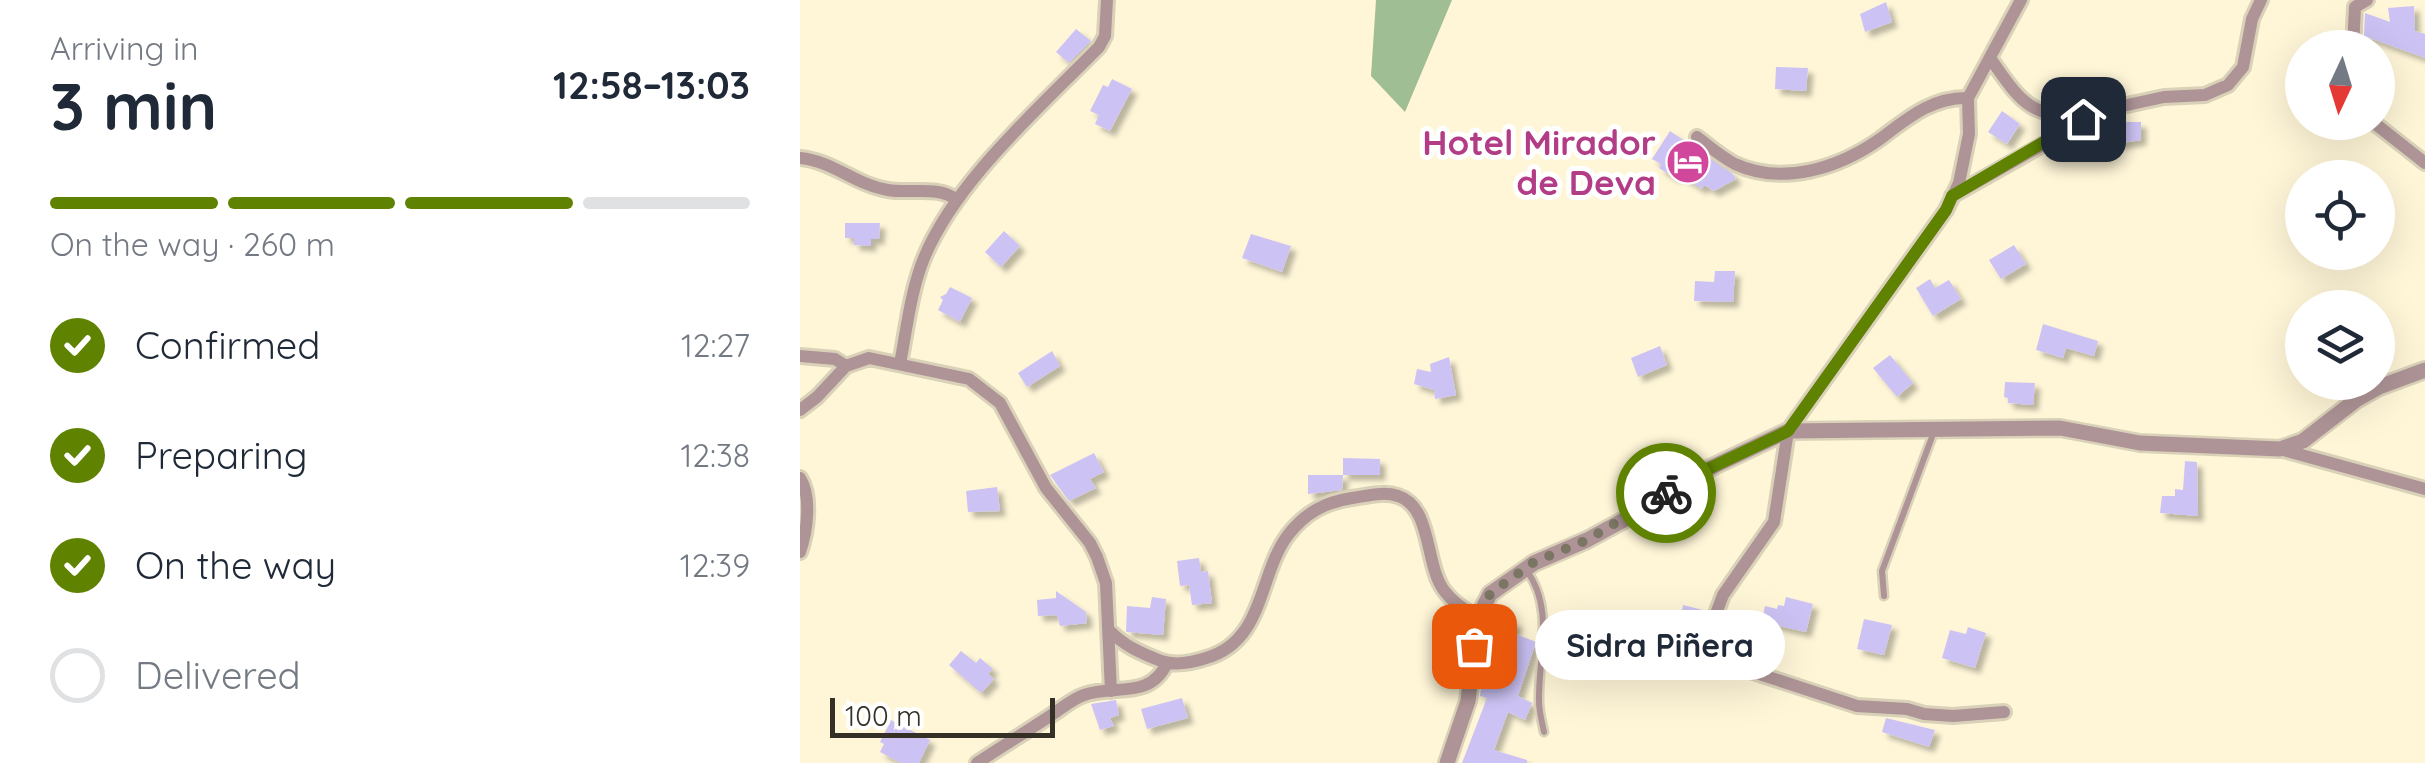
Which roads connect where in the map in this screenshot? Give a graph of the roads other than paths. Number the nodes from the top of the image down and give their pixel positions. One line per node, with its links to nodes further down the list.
1 (1107, 0): 14 (street)
2 (2021, 0): 6 (street)
3 (2261, 0): 8 (street)
4 (2362, 1): 5 (street)
5 (2353, 30)
6 (1990, 58): 7 (street); 8 (street)
7 (1968, 98): 9 (street); 13 (street)
8 (2104, 110): 13 (street)
9 (1697, 137)
10 (2395, 139): 12 (street)
11 (800, 158): 14 (street)
12 (2425, 162)
13 (1952, 196): 21 (street)
14 (957, 200): 16 (street)
15 (800, 356): 17 (street)
16 (900, 364): 17 (street); 29 (street)
17 (846, 366): 19 (street)
18 (2425, 370): 22 (street)
19 (800, 410)
20 (1936, 428): 21 (street); 22 (street); 27 (lane)
21 (1788, 431): 26 (street); 32 (street)
22 (2280, 449): 24 (street)
23 (800, 478): 25 (street)
24 (2425, 489)
25 (800, 552)
26 (1525, 569): 28 (street); 33 (lane)
27 (1884, 596)
28 (1478, 618): 30 (street); 35 (street)
29 (1110, 630): 30 (street); 31 (street)
30 (1166, 663): 31 (street)
31 (1110, 691): 34 (street)
32 (2004, 712)
33 (1544, 732)
34 (977, 763)
35 (1447, 763)

